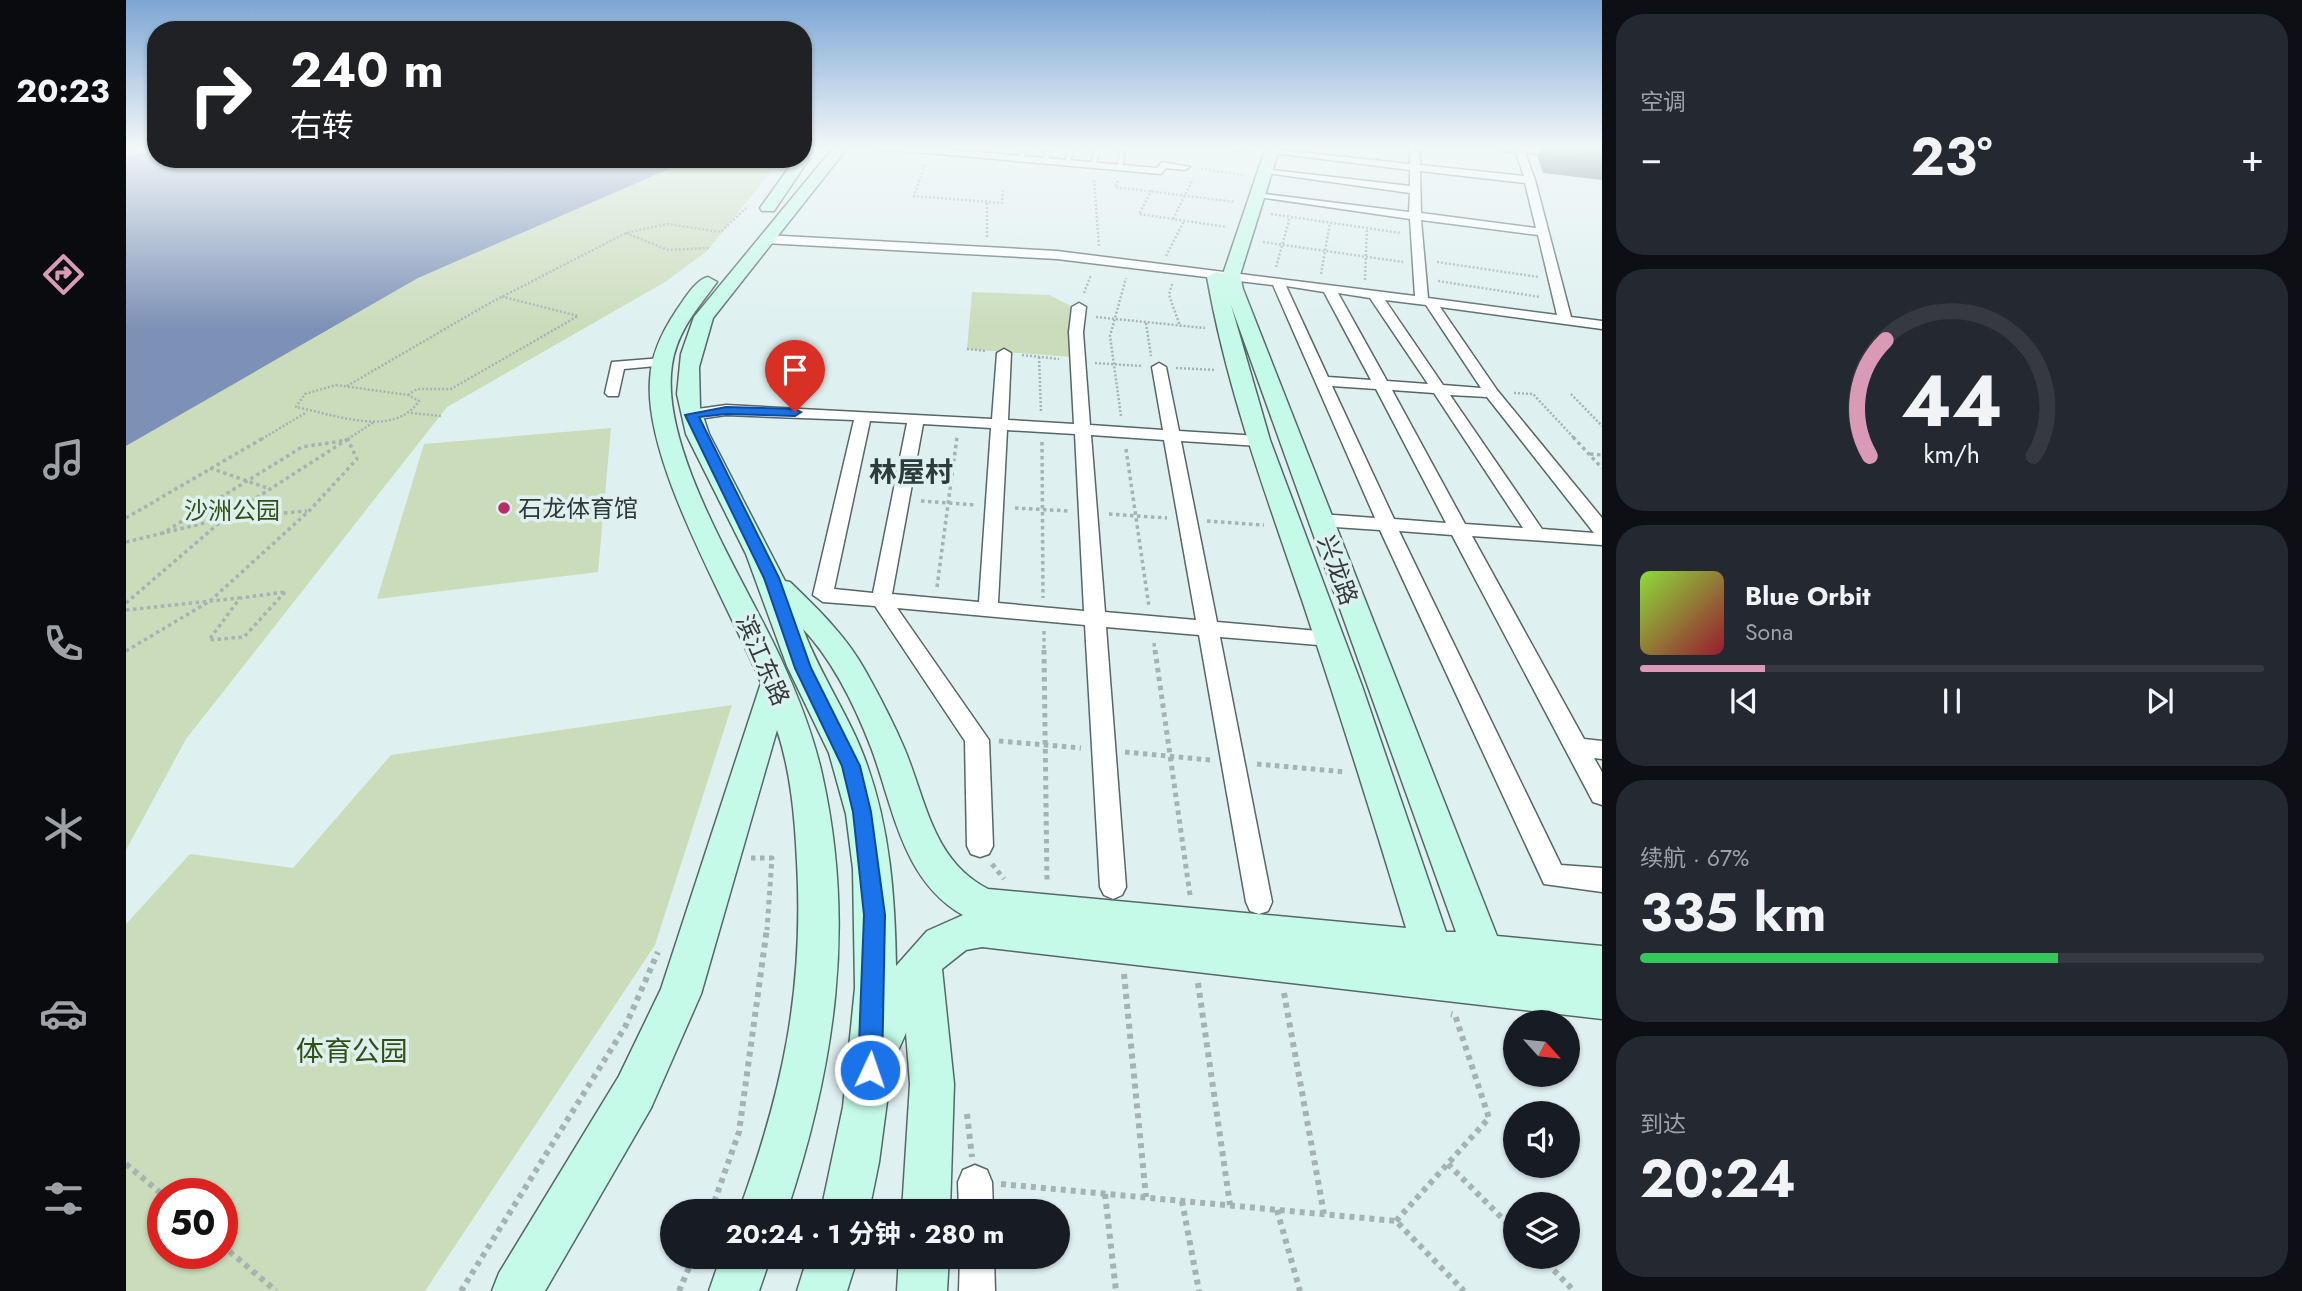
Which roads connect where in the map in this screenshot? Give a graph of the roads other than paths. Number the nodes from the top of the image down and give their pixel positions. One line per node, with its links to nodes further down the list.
1 (775, 207): 8 (main road, 滨江东路)
2 (783, 207): 8 (main road, 滨江东路)
3 (1247, 207): 10 (main road)
4 (1303, 207): 7 (street)
5 (1415, 207): 7 (street)
6 (1537, 207): 9 (street)
7 (1415, 216): 9 (street); 14 (street)
8 (763, 228): 10 (street); 19 (main road, 滨江东路); 26 (main road, 滨江东路)
9 (1543, 232): 16 (street)
10 (1223, 274): 11 (street); 32 (main road, 兴龙路); 33 (main road, 兴龙路)
11 (1275, 281): 12 (street); 21 (street)
12 (1324, 288): 13 (street); 22 (street)
13 (1370, 294): 14 (street); 23 (street)
14 (1426, 302): 16 (street); 25 (street)
15 (1078, 311): 30 (street)
16 (1565, 320): 17 (street)
17 (1602, 325)
18 (1004, 353): 29 (street)
19 (662, 362): 24 (street); 45 (main road, 滨江东路)
20 (1156, 367): 31 (street)
21 (1322, 381): 22 (street); 34 (street)
22 (1380, 385): 23 (street); 35 (street)
23 (1439, 389): 25 (street); 37 (street)
24 (613, 393)
25 (1492, 393): 36 (street)
26 (691, 415): 27 (street); 41 (main road, 滨江东路)
27 (863, 416): 28 (street); 39 (street)
28 (916, 419): 29 (street); 39 (street)
29 (999, 424): 30 (street); 40 (street)
30 (1083, 430): 31 (street); 42 (street)
31 (1171, 436): 32 (street); 43 (street)
32 (1259, 441): 44 (main road, 兴龙路)
33 (1320, 520): 34 (street); 55 (main road, 兴龙路)
34 (1387, 525): 35 (street); 51 (street)
35 (1457, 530): 37 (street); 47 (street)
36 (1602, 530)
37 (1537, 535): 38 (street)
38 (1602, 539)
39 (881, 600): 40 (street); 50 (street)
40 (988, 610): 42 (street)
41 (799, 617): 45 (main road); 54 (main road, 滨江东路); 60 (main road, 滨江东路)
42 (1094, 619): 43 (street); 52 (street)
43 (1210, 629): 44 (street); 53 (street)
44 (1330, 639): 54 (main road, 兴龙路)
45 (755, 640): 46 (main road, 滨江东路)
46 (775, 685): 61 (main road, 滨江东路); 68 (main road)
47 (1576, 747): 48 (street); 49 (street)
48 (1602, 750)
49 (1602, 794)
50 (980, 846)
51 (1602, 880)
52 (1113, 887)
53 (1259, 902)
54 (1432, 947): 55 (main road, 滨江东路)
55 (1483, 952): 57 (main road, 滨江东路); 58 (main road, 兴龙路)
56 (921, 965): 58 (main road); 60 (main road); 63 (main road)
57 (1602, 965)
58 (1497, 989): 59 (main road)
59 (1602, 999)
60 (870, 1070): 62 (main road, 滨江东路)
61 (767, 1199)
62 (848, 1199)
63 (927, 1199)
64 (742, 1269): 69 (main road)
65 (829, 1269): 70 (main road)
66 (923, 1269): 71 (main road)
67 (976, 1269): 72 (street)
68 (517, 1291)
69 (734, 1291)
70 (822, 1291)
71 (922, 1291)
72 (977, 1291)

